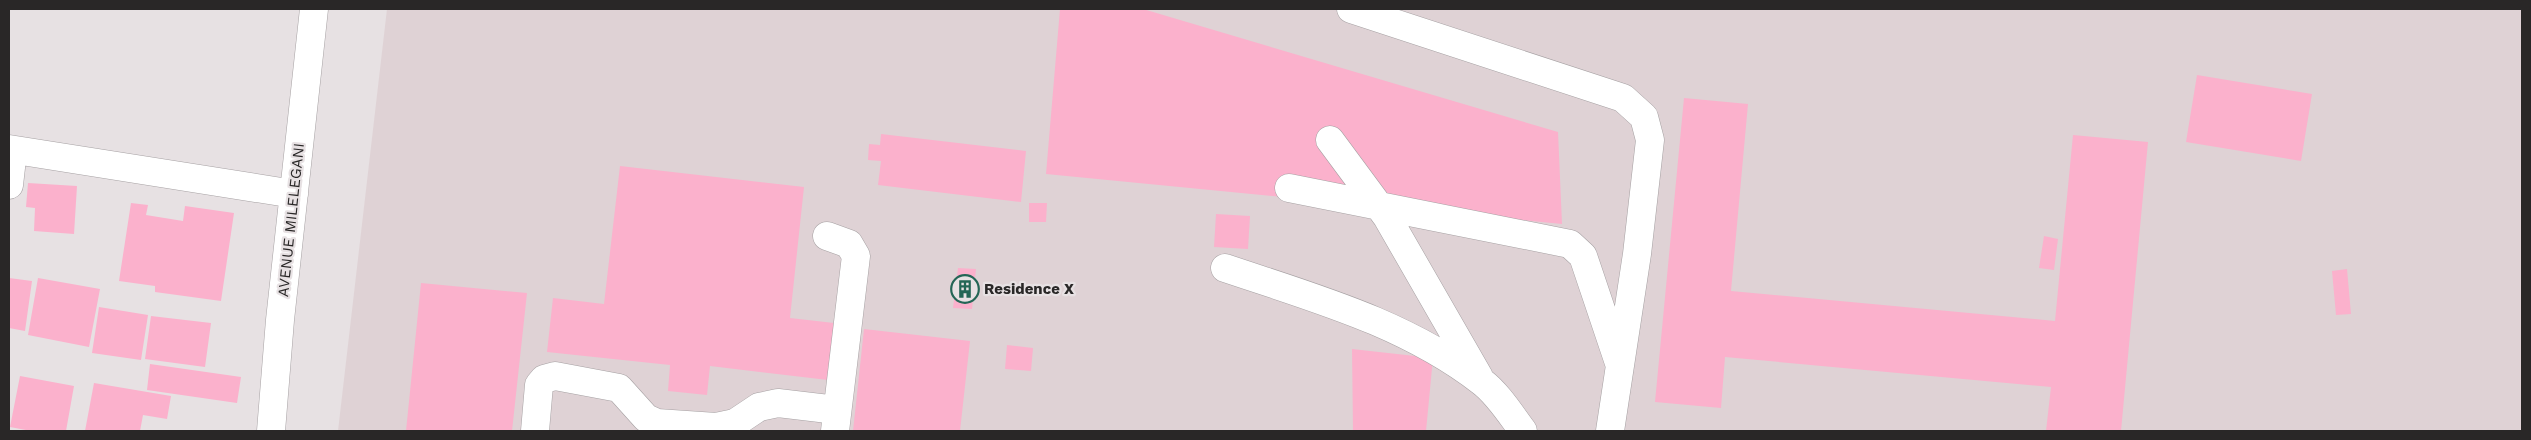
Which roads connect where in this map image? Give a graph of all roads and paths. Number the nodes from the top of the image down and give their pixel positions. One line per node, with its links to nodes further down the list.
1 (314, 9): 7 (street, AVENUE MILELEGANI)
2 (1351, 9): 11 (street)
3 (1330, 140): 8 (street)
4 (11, 150): 5 (street); 7 (street)
5 (9, 186)
6 (1289, 188): 8 (street)
7 (294, 194): 14 (street, AVENUE MILELEGANI)
8 (1377, 204): 11 (street); 12 (street)
9 (827, 236): 13 (street)
10 (1225, 268): 12 (street)
11 (1620, 367): 17 (street)
12 (1483, 382): 16 (street)
13 (836, 421): 15 (street)
14 (271, 431)
15 (536, 431)
16 (1523, 431)
17 (1610, 431)

